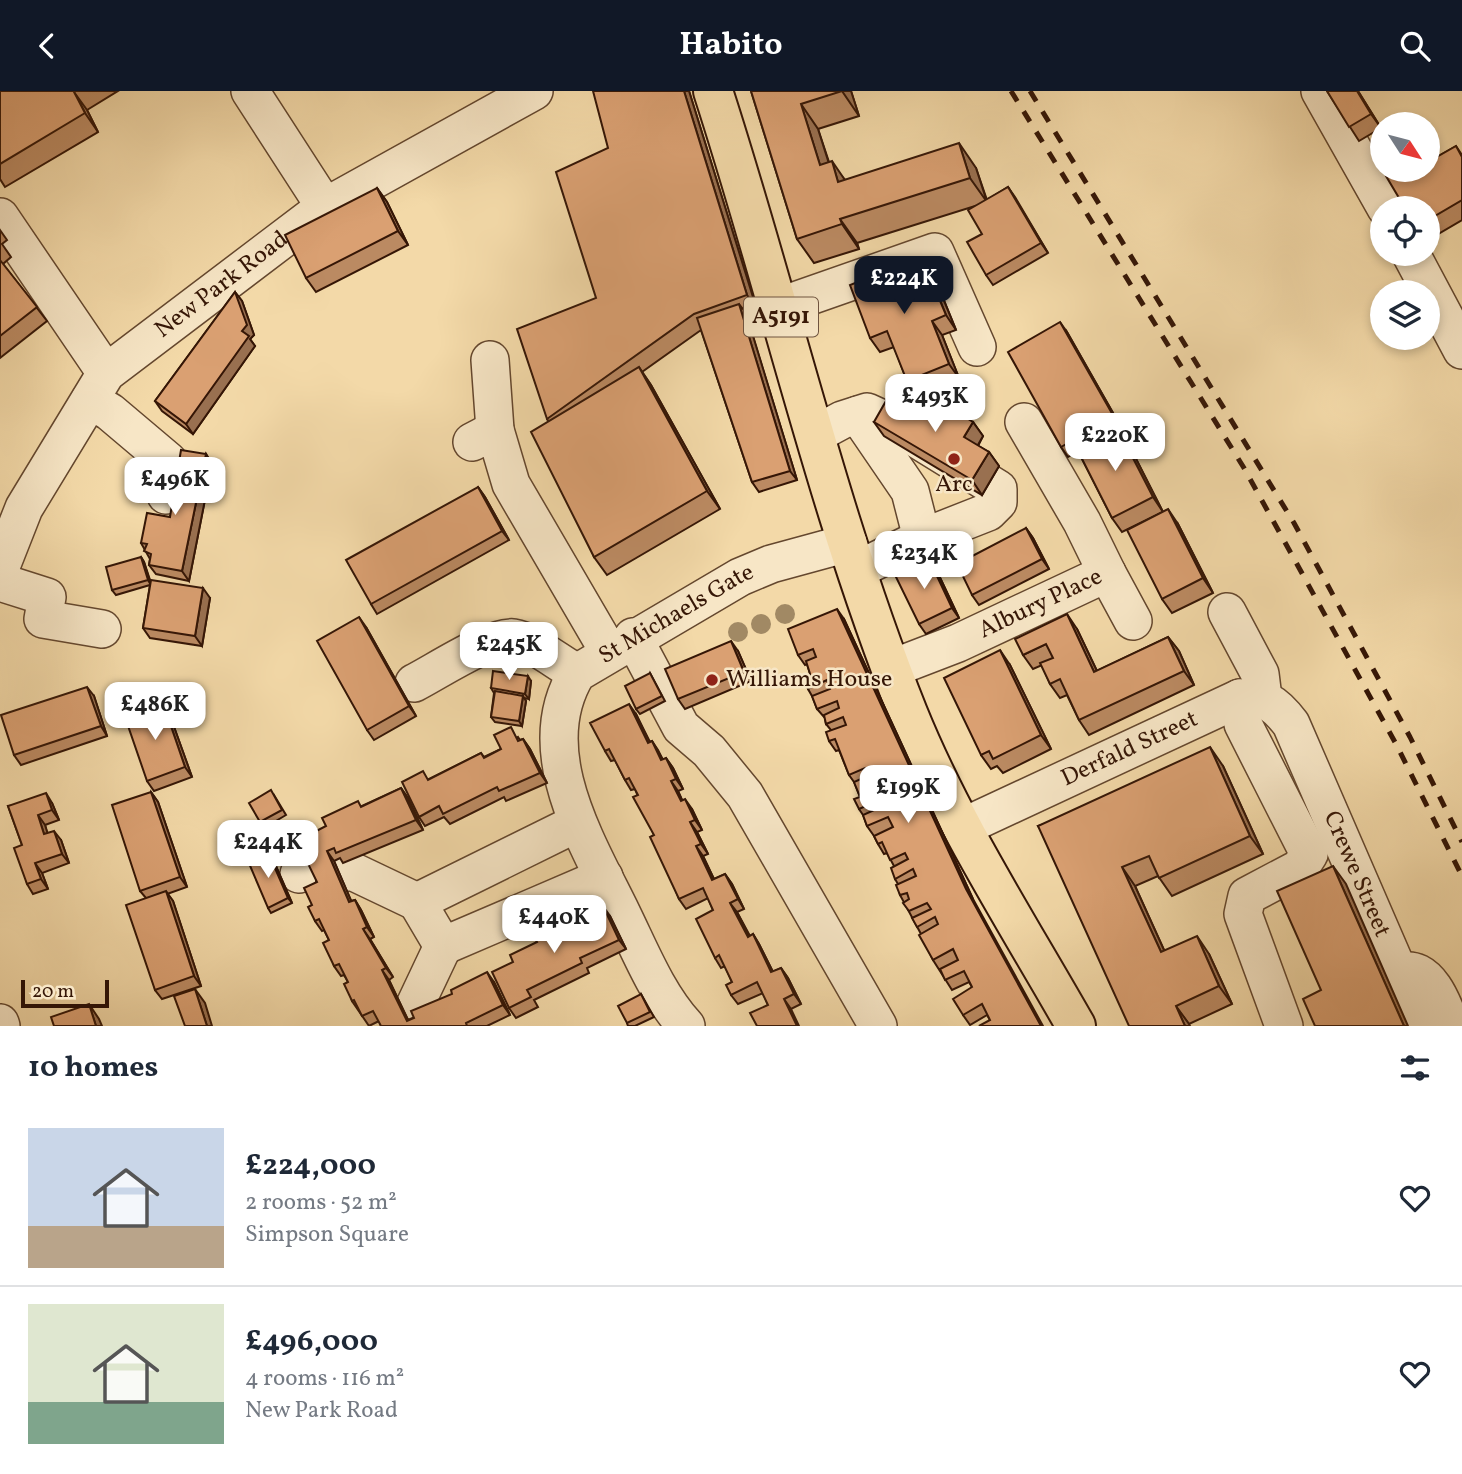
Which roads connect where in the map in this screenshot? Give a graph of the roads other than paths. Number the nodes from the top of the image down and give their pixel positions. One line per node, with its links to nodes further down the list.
1 (250, 91): 6 (street)
2 (534, 91): 6 (street, New Park Road)
3 (713, 91): 9 (main road, A5191)
4 (1320, 91): 5 (street)
5 (1379, 196)
6 (324, 207): 13 (street, New Park Road)
7 (0, 217): 13 (street)
8 (1417, 266): 11 (street)
9 (778, 307): 10 (street); 16 (main road, A5191)
10 (978, 347)
11 (1462, 350)
12 (490, 360): 26 (street)
13 (90, 372): 17 (street); 20 (street, New Park Road)
14 (858, 415): 16 (street); 18 (street); 18 (street, St Michaels Gate)
15 (1024, 422): 21 (street, Albury Place)
16 (816, 434): 19 (main road, A5191)
17 (166, 495)
18 (922, 538): 19 (street, St Michaels Gate)
19 (852, 557): 26 (street, St Michaels Gate); 27 (main road, A5191)
20 (0, 569)
21 (1107, 573): 24 (street); 27 (street, Albury Place)
22 (0, 582): 25 (street)
23 (1227, 612): 30 (street)
24 (1133, 621)
25 (102, 629)
26 (621, 644): 28 (street, St Michaels Gate); 40 (street)
27 (893, 669): 32 (main road, A5191)
28 (577, 673): 29 (street); 31 (street, St Michaels Gate)
29 (414, 683)
30 (1251, 698): 32 (street, Derfald Street); 37 (street, Crewe Street); 42 (street)
31 (576, 823): 34 (street, St Michaels Gate); 35 (street)
32 (963, 827): 41 (main road, A5191)
33 (317, 872): 35 (street)
34 (604, 877): 36 (street); 39 (street, St Michaels Gate)
35 (417, 902): 36 (street)
36 (443, 946): 38 (street)
37 (1399, 973): 43 (street, Crewe Street); 44 (street)
38 (408, 1020)
39 (686, 1026)
40 (878, 1026)
41 (1076, 1026)
42 (1284, 1026)
43 (1422, 1026)
44 (1451, 1026)

